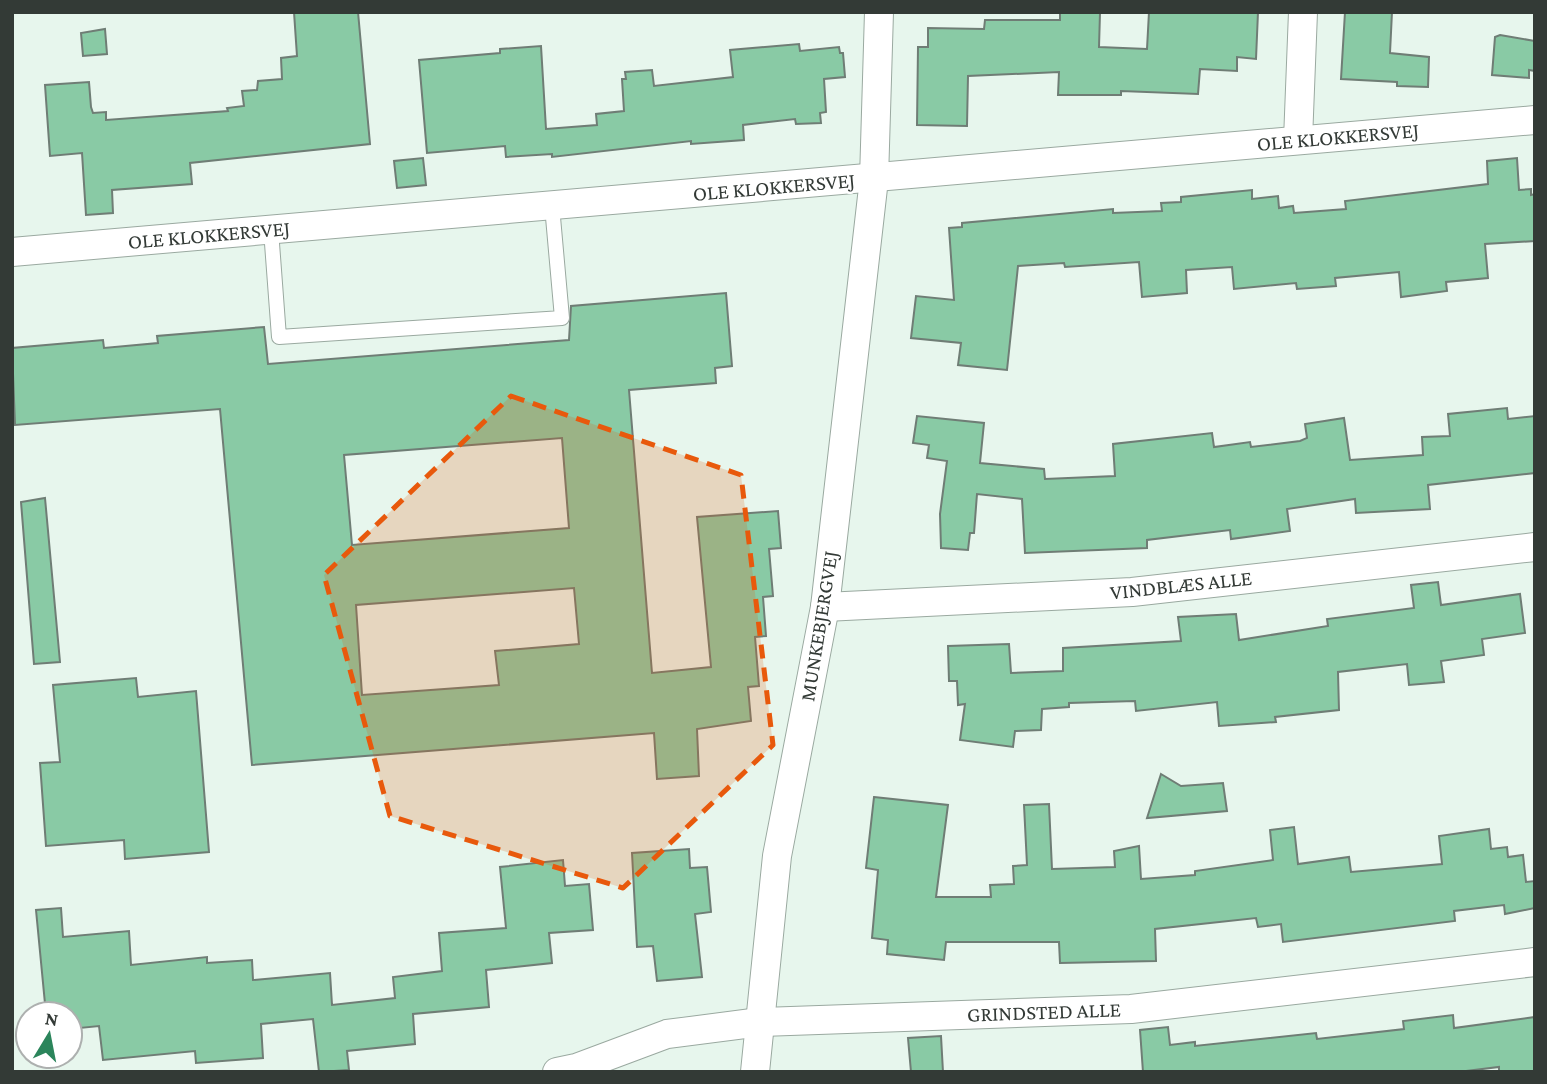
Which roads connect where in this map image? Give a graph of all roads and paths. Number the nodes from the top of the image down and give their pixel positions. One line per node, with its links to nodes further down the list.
1 (879, 12): 5 (street, MUNKEBJERGVEJ)
2 (1303, 12): 4 (street)
3 (1535, 120): 4 (street, OLE KLOKKERSVEJ)
4 (1298, 140): 5 (street, OLE KLOKKERSVEJ)
5 (874, 179): 6 (street, OLE KLOKKERSVEJ); 10 (street, MUNKEBJERGVEJ)
6 (552, 206): 7 (street, OLE KLOKKERSVEJ); 7 (lane)
7 (271, 230): 8 (street, OLE KLOKKERSVEJ)
8 (12, 252)
9 (1535, 547): 10 (street, VINDBLÆS ALLE)
10 (825, 607): 12 (street, MUNKEBJERGVEJ)
11 (1535, 962): 12 (street, GRINDSTED ALLE)
12 (760, 1022): 13 (street, GRINDSTED ALLE); 14 (street, MUNKEBJERGVEJ)
13 (557, 1072)
14 (755, 1072)

